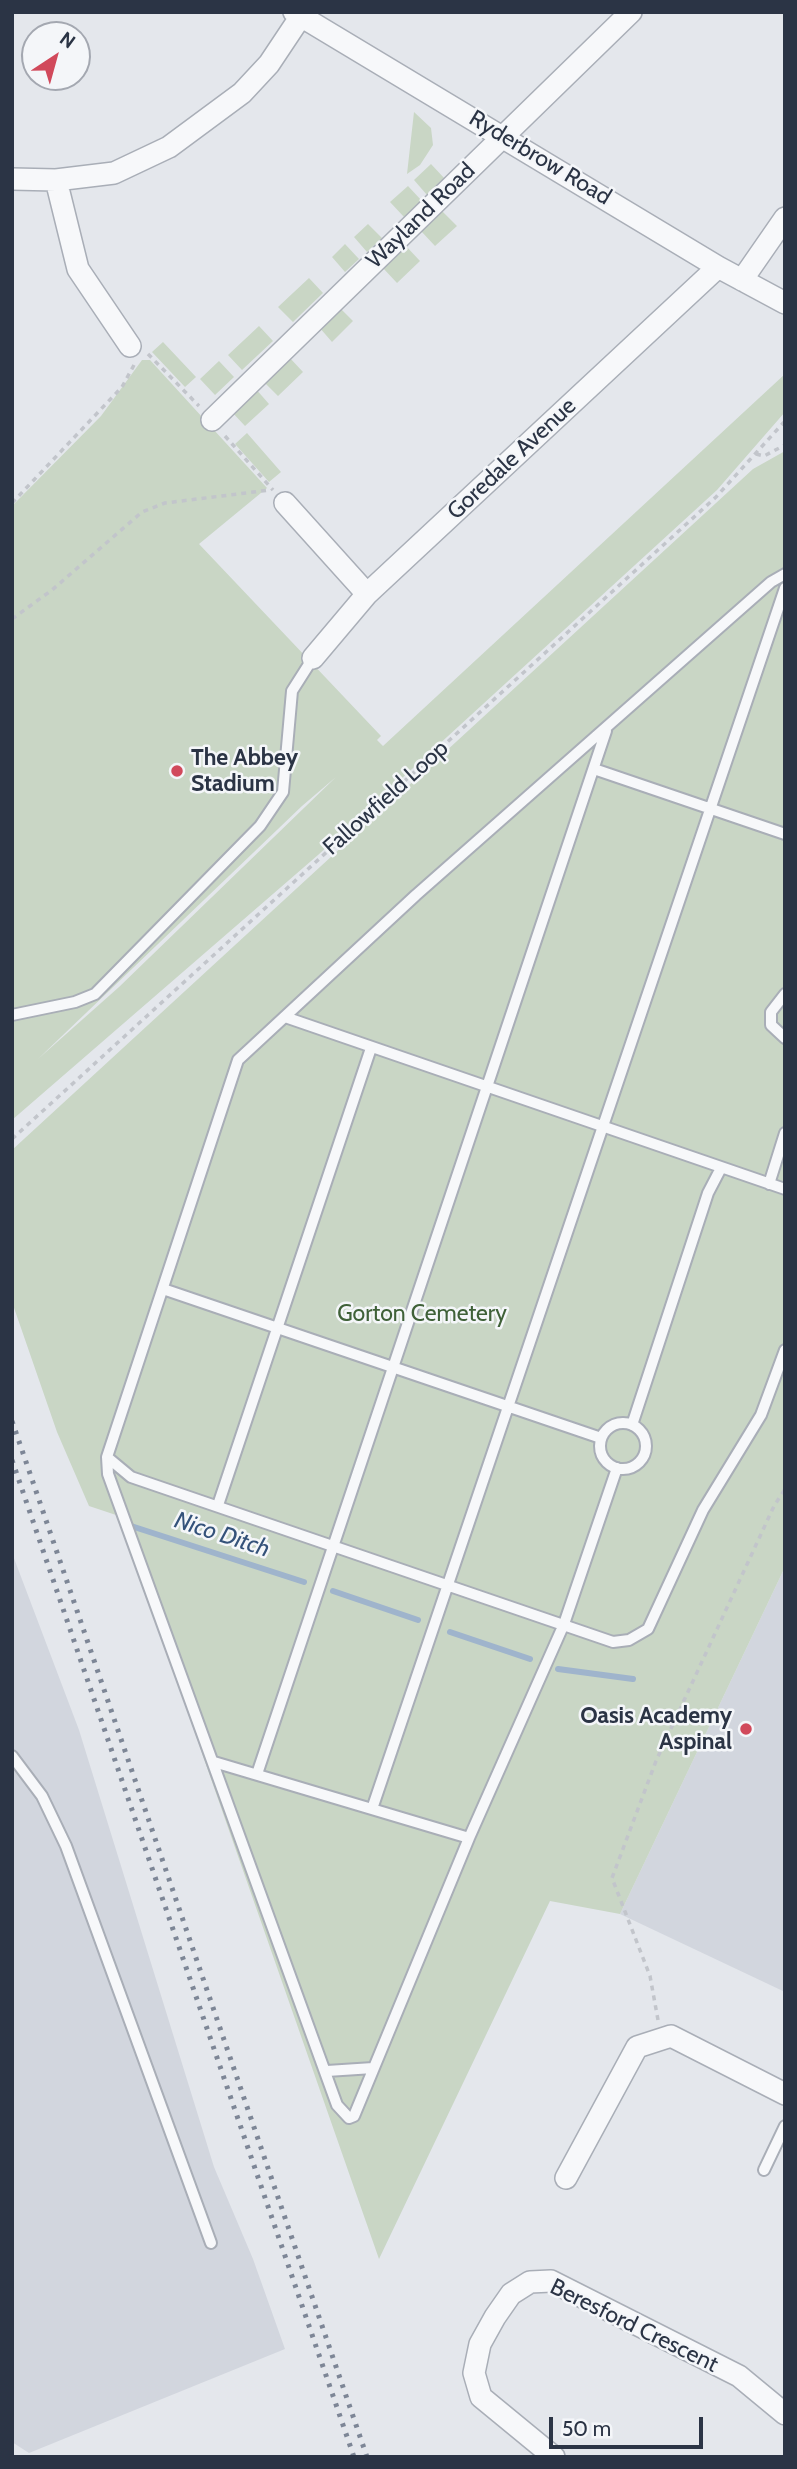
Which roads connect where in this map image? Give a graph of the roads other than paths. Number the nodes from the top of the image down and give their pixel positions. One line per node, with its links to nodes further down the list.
1 (631, 12): 3 (street, Wayland Road)
2 (298, 14): 3 (street, Ryderbrow Road); 5 (street)
3 (504, 136): 7 (street, Ryderbrow Road); 11 (street, Wayland Road)
4 (12, 178): 5 (street)
5 (56, 180): 10 (street)
6 (785, 218): 8 (street)
7 (719, 267): 8 (street, Ryderbrow Road); 15 (street, Goredale Avenue)
8 (742, 280): 9 (street, Ryderbrow Road)
9 (785, 303)
10 (130, 346)
11 (212, 420)
12 (279, 496): 15 (street)
13 (785, 574): 17 (lane)
14 (785, 588): 19 (lane)
15 (367, 594): 16 (street, Goredale Avenue)
16 (313, 658): 22 (lane)
17 (606, 729): 18 (lane); 23 (lane)
18 (594, 769): 19 (lane); 26 (lane)
19 (710, 809): 20 (lane); 27 (lane)
20 (785, 834)
21 (785, 994): 24 (lane)
22 (12, 1015)
23 (285, 1017): 25 (lane); 32 (lane)
24 (785, 1038)
25 (371, 1048): 26 (lane); 33 (lane)
26 (487, 1088): 27 (lane); 35 (lane)
27 (603, 1128): 29 (lane); 36 (lane)
28 (785, 1133): 30 (lane)
29 (721, 1168): 30 (lane); 37 (lane)
30 (769, 1184): 31 (lane)
31 (785, 1189)
32 (163, 1289): 33 (lane); 39 (lane)
33 (277, 1329): 35 (lane); 41 (lane)
34 (785, 1350): 44 (lane)
35 (393, 1367): 36 (lane); 42 (lane)
36 (509, 1407): 38 (lane); 43 (lane)
37 (632, 1424): 38 (lane); 40 (lane)
38 (601, 1438): 40 (lane)
39 (107, 1457): 41 (lane); 46 (lane)
40 (617, 1468): 44 (lane)
41 (218, 1505): 42 (lane)
42 (332, 1546): 43 (lane); 47 (lane)
43 (447, 1584): 44 (lane); 48 (lane)
44 (564, 1624): 49 (lane)
45 (12, 1756): 56 (lane)
46 (214, 1762): 47 (lane); 51 (lane)
47 (257, 1774): 48 (lane)
48 (372, 1809): 49 (lane)
49 (469, 1838): 50 (lane)
50 (373, 2068): 51 (lane); 51 (lane)
51 (327, 2071)
52 (785, 2094): 55 (street)
53 (785, 2126): 54 (lane)
54 (764, 2170)
55 (566, 2179)
56 (211, 2243)
57 (785, 2414): 58 (street, Beresford Crescent)
58 (554, 2457)

